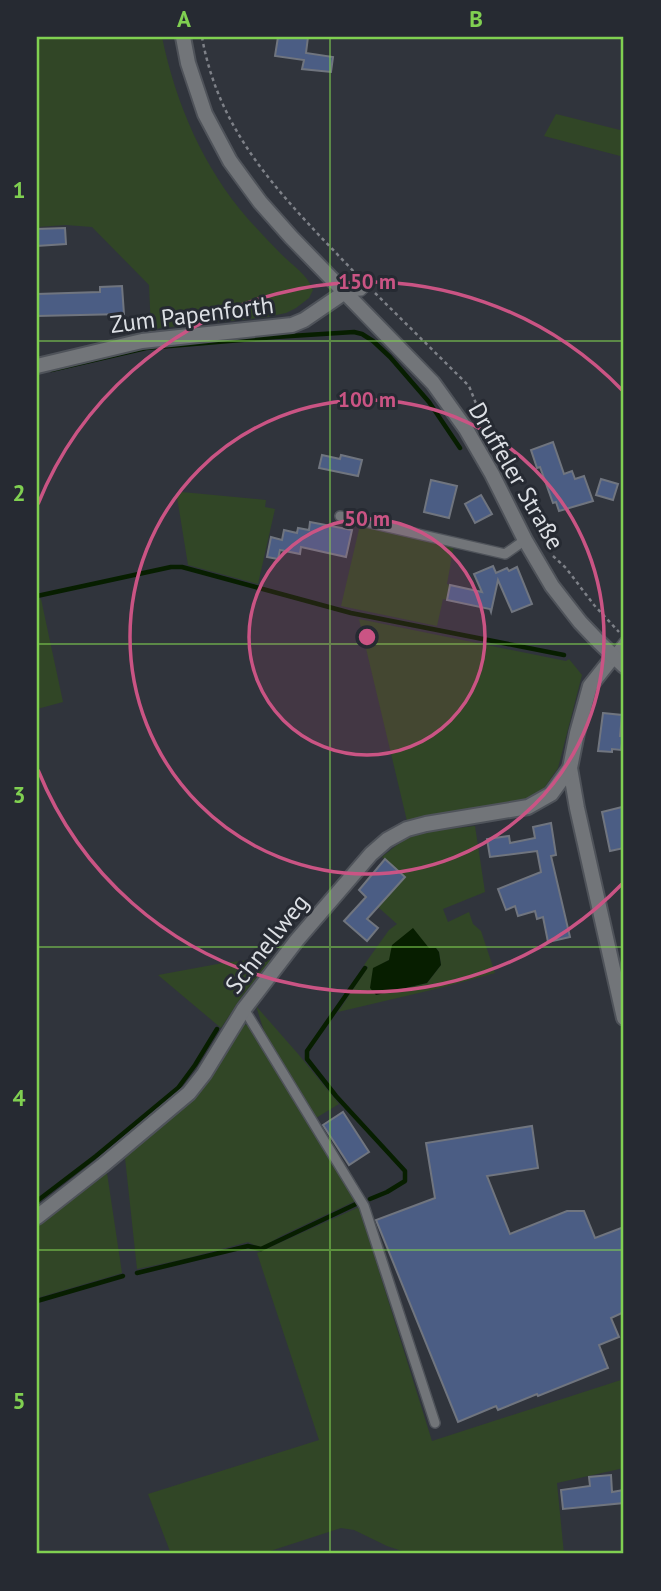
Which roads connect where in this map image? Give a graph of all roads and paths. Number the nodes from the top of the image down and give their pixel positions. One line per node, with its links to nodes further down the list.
1 (183, 37): 3 (street, Druffeler Straße)
2 (367, 285): 3 (lane)
3 (345, 292): 4 (street, Zum Papenforth); 6 (street, Druffeler Straße)
4 (37, 366)
5 (340, 516): 6 (lane)
6 (525, 540): 8 (street, Druffeler Straße)
7 (624, 642): 8 (lane)
8 (619, 661): 9 (street)
9 (570, 768): 10 (street, Schnellweg); 11 (street)
10 (244, 1009): 12 (street, Schnellweg); 13 (lane)
11 (624, 1018)
12 (37, 1217)
13 (435, 1423)

